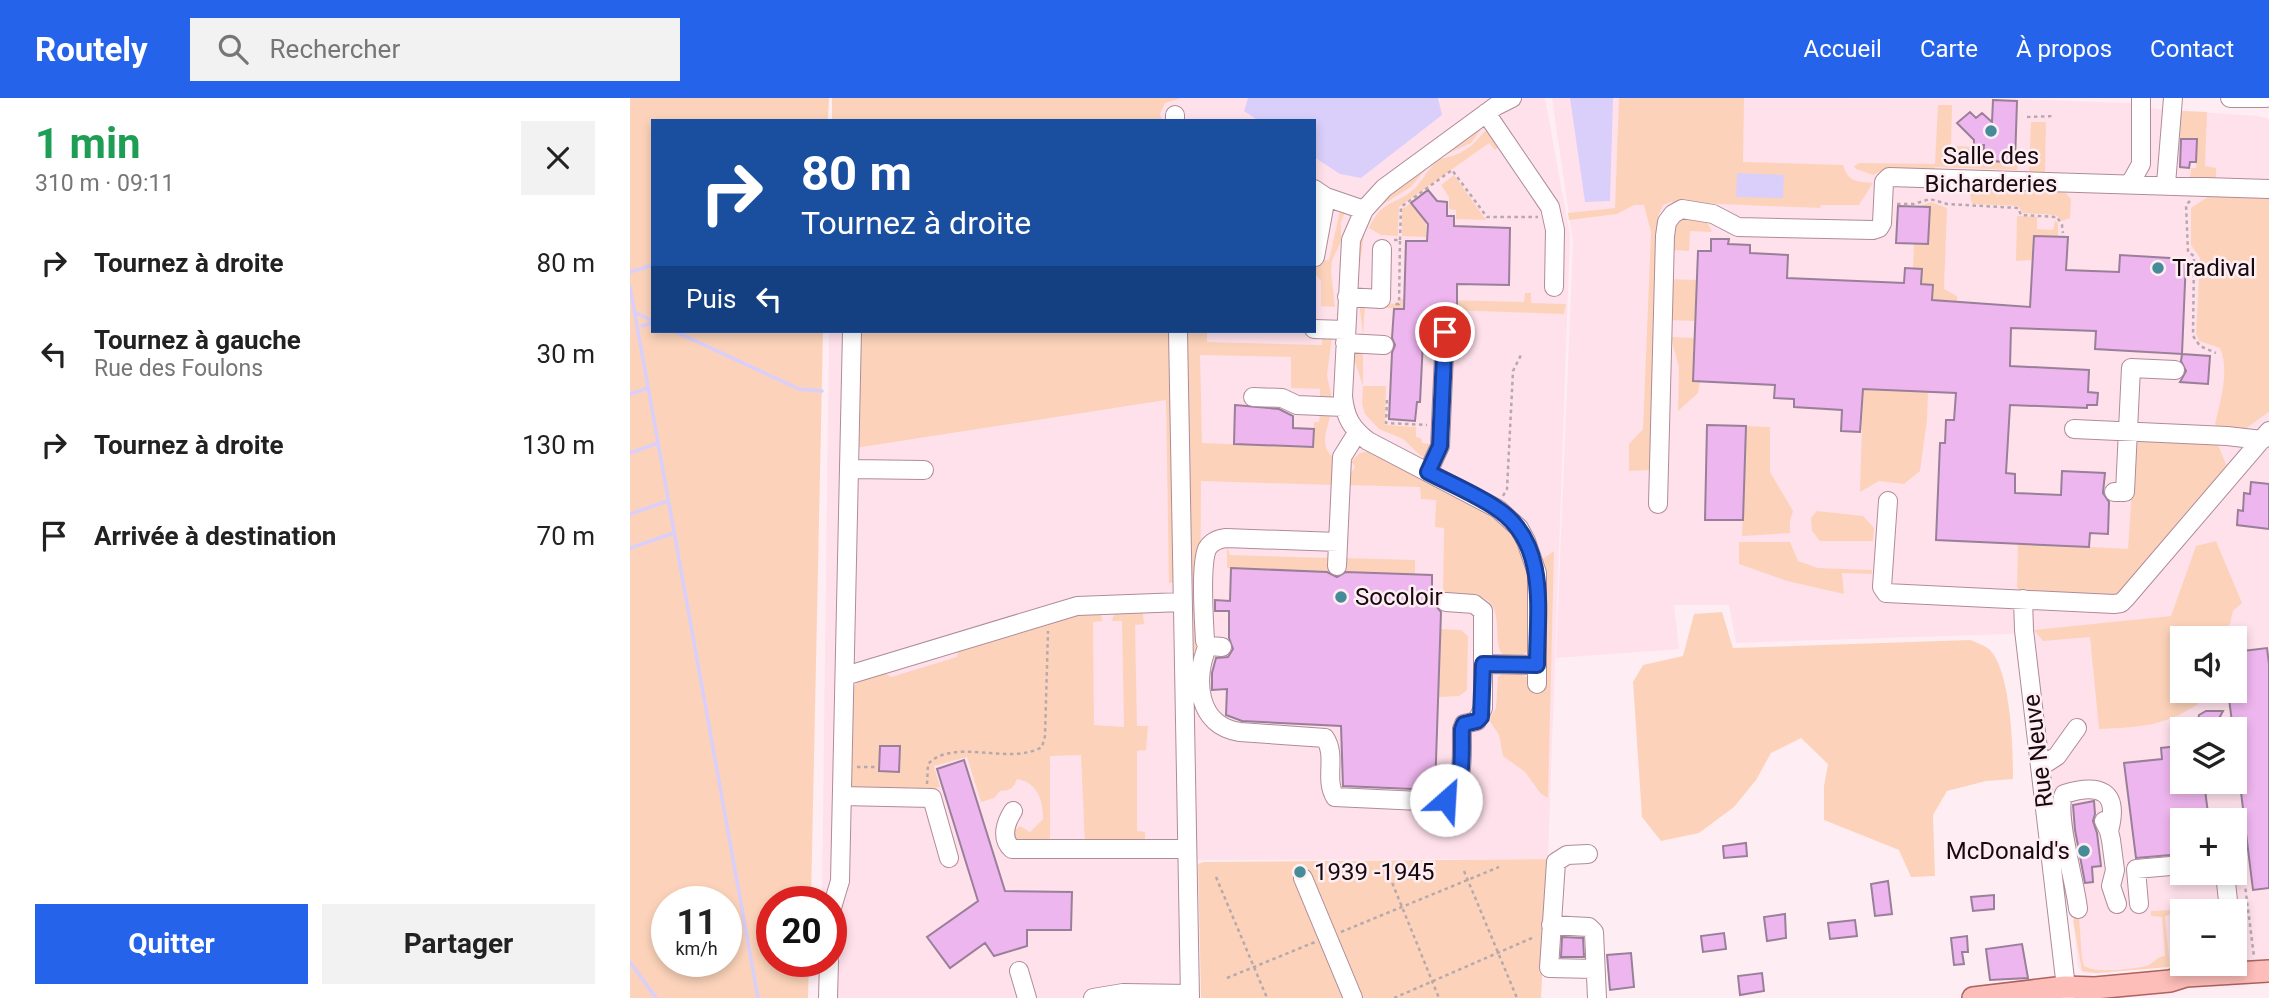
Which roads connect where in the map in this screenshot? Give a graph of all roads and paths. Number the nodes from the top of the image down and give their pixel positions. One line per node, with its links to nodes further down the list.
1 (1511, 98): 8 (street)
2 (2141, 98): 11 (street)
3 (2173, 98): 12 (street)
4 (2230, 98): 6 (street)
5 (2266, 98): 6 (street)
6 (2256, 99): 7 (street)
7 (2269, 104)
8 (1486, 113): 17 (street); 18 (street)
9 (2055, 116): 10 (path)
10 (2027, 117)
11 (2130, 184): 12 (street); 16 (street)
12 (2166, 184): 13 (street)
13 (2269, 189)
14 (1320, 193): 17 (street); 21 (street)
15 (2192, 199): 31 (path)
16 (1883, 204): 19 (path); 47 (street)
17 (1364, 210): 24 (street)
18 (1552, 217): 20 (path); 23 (street)
19 (2063, 233)
20 (1400, 240)
21 (1316, 244)
22 (1382, 249): 24 (street)
23 (1554, 287)
24 (1347, 297): 29 (street)
25 (1316, 330): 29 (street)
26 (1445, 332): 37 (street)
27 (852, 333): 42 (street)
28 (1178, 333): 52 (street)
29 (1345, 337): 30 (street); 36 (street)
30 (1384, 345)
31 (2216, 354)
32 (1521, 355): 48 (path)
33 (2175, 370): 39 (street)
34 (1253, 397): 36 (street)
35 (1387, 400): 37 (path)
36 (1344, 407): 40 (street)
37 (1440, 426): 44 (street)
38 (2074, 429): 39 (street)
39 (2128, 431): 41 (street); 45 (street)
40 (1357, 433): 44 (street); 49 (street)
41 (2266, 435): 51 (street)
42 (850, 469): 43 (street); 57 (street)
43 (924, 470)
44 (1428, 472): 48 (street)
45 (2114, 492)
46 (1888, 501): 51 (street)
47 (1658, 504)
48 (1498, 509): 56 (street)
49 (1338, 542): 50 (street); 55 (street)
50 (1337, 566)
51 (2023, 599): 62 (street, Rue Neuve)
52 (1182, 602): 54 (street); 66 (street)
53 (1446, 602): 55 (street)
54 (1049, 614): 57 (street); 64 (path)
55 (1483, 664): 56 (street)
56 (1537, 665): 58 (street)
57 (845, 677): 60 (street)
58 (1537, 684)
59 (2077, 728): 62 (street)
60 (843, 766): 61 (path); 63 (street)
61 (877, 767)
62 (2040, 767): 86 (street, Rue Neuve)
63 (842, 796): 64 (street); 77 (street)
64 (927, 798): 68 (street)
65 (1013, 811): 66 (street)
66 (1186, 849): 98 (street)
67 (1588, 854): 82 (street)
68 (949, 858)
69 (2170, 866): 79 (street)
70 (1499, 867): 75 (path)
71 (1387, 870): 80 (path)
72 (1464, 871): 75 (path)
73 (1216, 877): 87 (path)
74 (1303, 878): 83 (street)
75 (1468, 880): 80 (path); 85 (path)
76 (2247, 884): 89 (path)
77 (838, 886)
78 (2117, 904): 81 (street)
79 (2139, 904)
80 (1402, 907): 83 (path); 95 (path)
81 (2078, 909)
82 (1551, 925): 88 (street); 88 (street)
83 (1328, 937): 87 (path); 103 (street)
84 (1532, 938): 85 (path)
85 (1499, 953): 95 (path); 106 (path)
86 (2062, 958): 91 (street); 96 (street, Rue Neuve)
87 (1254, 967): 94 (path); 102 (path)
88 (1595, 969): 107 (street)
89 (2264, 970): 97 (main road)
90 (1019, 971): 100 (street)
91 (2170, 975)
92 (2186, 976): 96 (main road)
93 (829, 977): 99 (street)
94 (1227, 978)
95 (1432, 981): 104 (path); 105 (path)
96 (2061, 994): 97 (main road); 108 (main road)
97 (2115, 994)
98 (1190, 996): 101 (street)
99 (828, 998)
100 (1027, 998)
101 (1093, 998)
102 (1267, 998)
103 (1353, 998)
104 (1394, 998)
105 (1439, 998)
106 (1517, 998)
107 (1597, 998)
108 (1973, 998)

